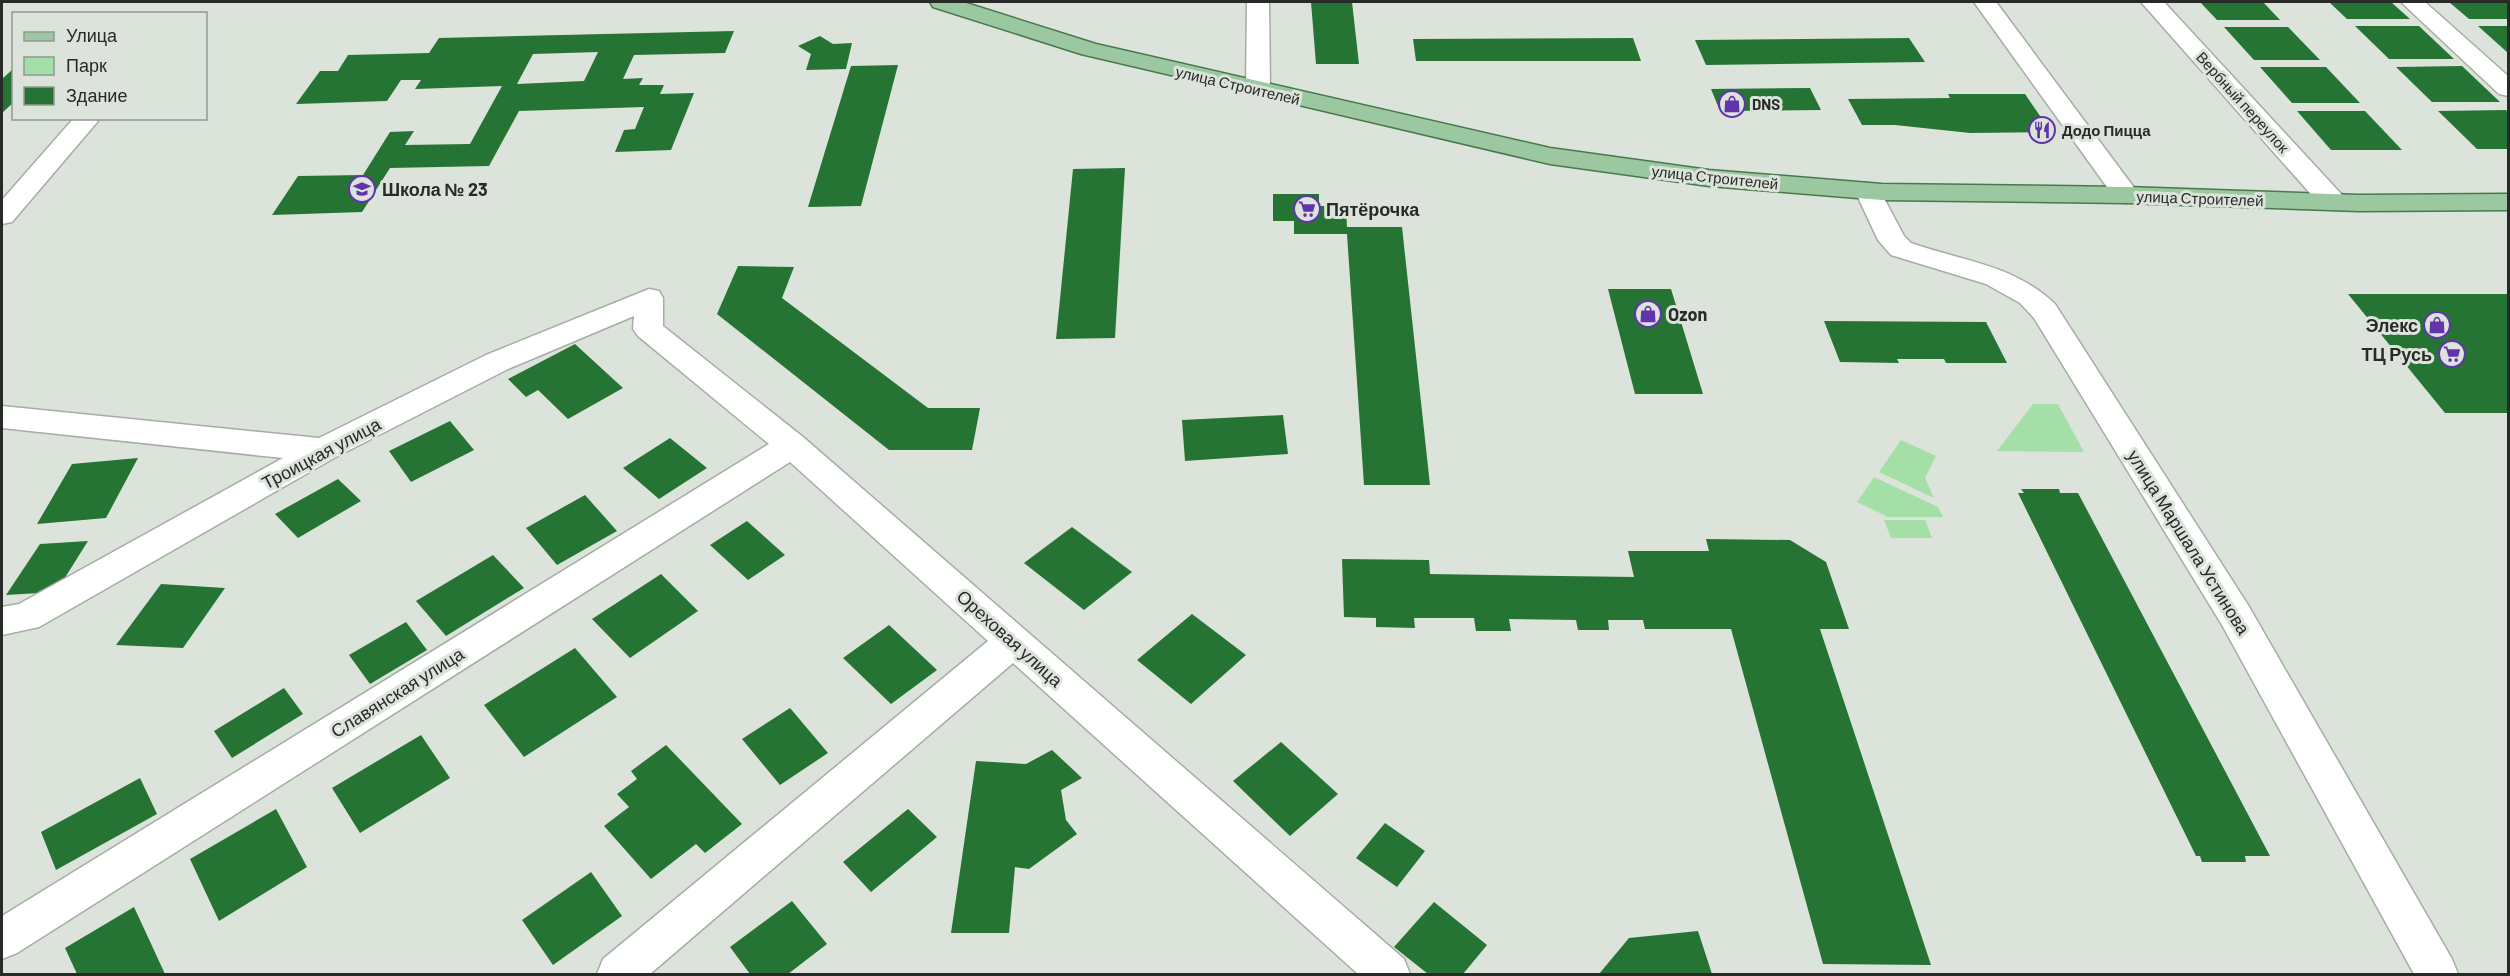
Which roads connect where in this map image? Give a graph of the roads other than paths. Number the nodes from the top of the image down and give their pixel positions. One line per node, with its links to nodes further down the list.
1 (942, 2): 7 (main road, улица Строителей)
2 (1257, 2): 7 (street)
3 (1985, 2): 10 (street)
4 (2152, 2): 11 (street, Вербный переулок)
5 (2412, 2): 6 (street)
6 (2508, 89)
7 (1258, 90): 9 (main road, улица Строителей)
8 (85, 121): 13 (street)
9 (1868, 191): 10 (main road, улица Строителей); 23 (street, улица Маршала Устинова)
10 (2126, 195): 11 (main road, улица Строителей)
11 (2333, 202): 12 (main road, улица Строителей)
12 (2508, 202)
13 (2, 216)
14 (649, 298): 16 (street, Ореховая улица); 17 (street, Троицкая улица)
15 (2, 417): 17 (street)
16 (792, 445): 19 (street, Ореховая улица); 20 (street, Славянская улица)
17 (323, 450): 18 (street, Троицкая улица)
18 (2, 621)
19 (1013, 641): 21 (street); 22 (street, Ореховая улица)
20 (2, 939)
21 (618, 975)
22 (1389, 975)
23 (2437, 975)

